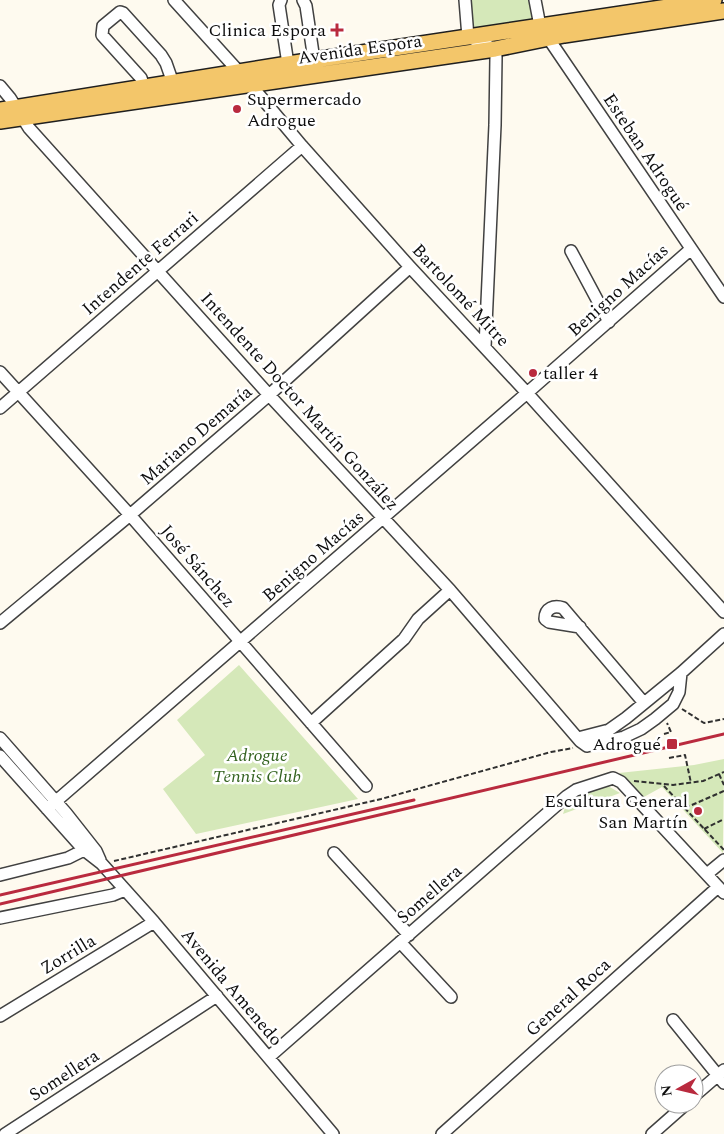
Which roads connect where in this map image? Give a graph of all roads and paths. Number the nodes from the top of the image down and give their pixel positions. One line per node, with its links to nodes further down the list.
1 (174, 0): 14 (street, Bartolomé Mitre)
2 (282, 0): 13 (street)
3 (303, 0): 12 (street)
4 (465, 0): 9 (street)
5 (535, 0): 8 (street)
6 (714, 0): 8 (main road, Avenida Espora)
7 (724, 11): 10 (main road, Avenida Espora)
8 (540, 26): 9 (main road, Avenida Espora); 10 (street, Esteban Adrogué)
9 (468, 37): 11 (street); 12 (main road, Avenida Espora)
10 (549, 39): 11 (main road, Avenida Espora); 23 (street, Esteban Adrogué)
11 (495, 49): 16 (main road, Avenida Espora); 29 (street)
12 (314, 60): 13 (main road, Avenida Espora)
13 (288, 64): 14 (main road, Avenida Espora)
14 (239, 72): 15 (main road, Avenida Espora); 16 (street, Bartolomé Mitre)
15 (173, 83): 18 (main road, Avenida Espora); 18 (street)
16 (250, 84): 20 (main road, Avenida Espora); 22 (street, Bartolomé Mitre)
17 (0, 86): 20 (street, Intendente Doctor Martín González)
18 (144, 87): 20 (main road, Avenida Espora)
19 (0, 110): 20 (main road, Avenida Espora)
20 (19, 113): 21 (main road, Avenida Espora); 26 (street, Intendente Doctor Martín González)
21 (0, 121)
22 (302, 146): 25 (street, Bartolomé Mitre); 26 (street, Intendente Ferrari)
23 (691, 249): 27 (street, Esteban Adrogué); 28 (street, Benigno Macías)
24 (571, 251): 28 (street)
25 (410, 267): 29 (street, Bartolomé Mitre); 33 (street, Mariano Demaría)
26 (158, 270): 31 (street, Intendente Ferrari); 33 (street, Intendente Doctor Martín González)
27 (724, 297)
28 (609, 322): 32 (street, Benigno Macías)
29 (485, 347): 32 (street, Bartolomé Mitre)
30 (0, 372): 31 (street, José Sánchez)
31 (18, 392): 34 (street, Intendente Ferrari); 35 (street, José Sánchez)
32 (527, 393): 36 (street, Benigno Macías); 38 (street, Bartolomé Mitre)
33 (268, 396): 35 (street, Mariano Demaría); 36 (street, Intendente Doctor Martín González)
34 (0, 408)
35 (130, 515): 39 (street, Mariano Demaría); 42 (street, José Sánchez)
36 (384, 518): 37 (street, Intendente Doctor Martín González); 42 (street, Benigno Macías)
37 (450, 590): 47 (street); 51 (street, Intendente Doctor Martín González)
38 (724, 612)
39 (0, 623)
40 (580, 627): 44 (street)
41 (724, 634): 43 (street)
42 (240, 641): 47 (street, José Sánchez); 63 (street, Benigno Macías)
43 (681, 673): 44 (street); 45 (street)
44 (644, 703): 51 (street)
45 (673, 704): 46 (path); 52 (street)
46 (724, 719)
47 (311, 723): 61 (street, José Sánchez)
48 (671, 732): 49 (path)
49 (664, 734)
50 (0, 738): 53 (street, Avenida Amenedo)
51 (578, 738): 52 (street, Intendente Doctor Martín González)
52 (587, 746): 71 (path)
53 (4, 754): 63 (street, Avenida Amenedo)
54 (669, 758): 58 (path)
55 (724, 772): 56 (path)
56 (719, 774): 58 (path); 60 (path)
57 (644, 781): 59 (path)
58 (691, 783): 59 (path)
59 (663, 785): 64 (path)
60 (724, 785)
61 (366, 786)
62 (724, 791): 64 (path)
63 (52, 805): 67 (street, Avenida Amenedo); 71 (street, Avenida Amenedo)
64 (685, 808): 66 (path)
65 (724, 819): 66 (path)
66 (704, 828): 68 (path)
67 (84, 850): 71 (street, Avenida Amenedo); 73 (street)
68 (724, 850)
69 (334, 853): 78 (street)
70 (724, 860): 72 (street)
71 (102, 864): 74 (street, Avenida Amenedo)
72 (707, 874): 75 (street); 78 (street, Somellera)
73 (0, 875)
74 (125, 890): 76 (street); 77 (street, Avenida Amenedo)
75 (721, 890): 89 (street, General Roca)
76 (0, 918)
77 (154, 922): 79 (street, Avenida Amenedo); 81 (street, Zorrilla)
78 (404, 939): 80 (street); 83 (street, Somellera)
79 (217, 996): 83 (street, Avenida Amenedo); 87 (street, Somellera)
80 (451, 997)
81 (0, 1016)
82 (673, 1020): 84 (street)
83 (269, 1057): 88 (street, Avenida Amenedo)
84 (722, 1076): 85 (street)
85 (704, 1089)
86 (675, 1114): 90 (street)
87 (5, 1134)
88 (333, 1134)
89 (442, 1134)
90 (652, 1134)

